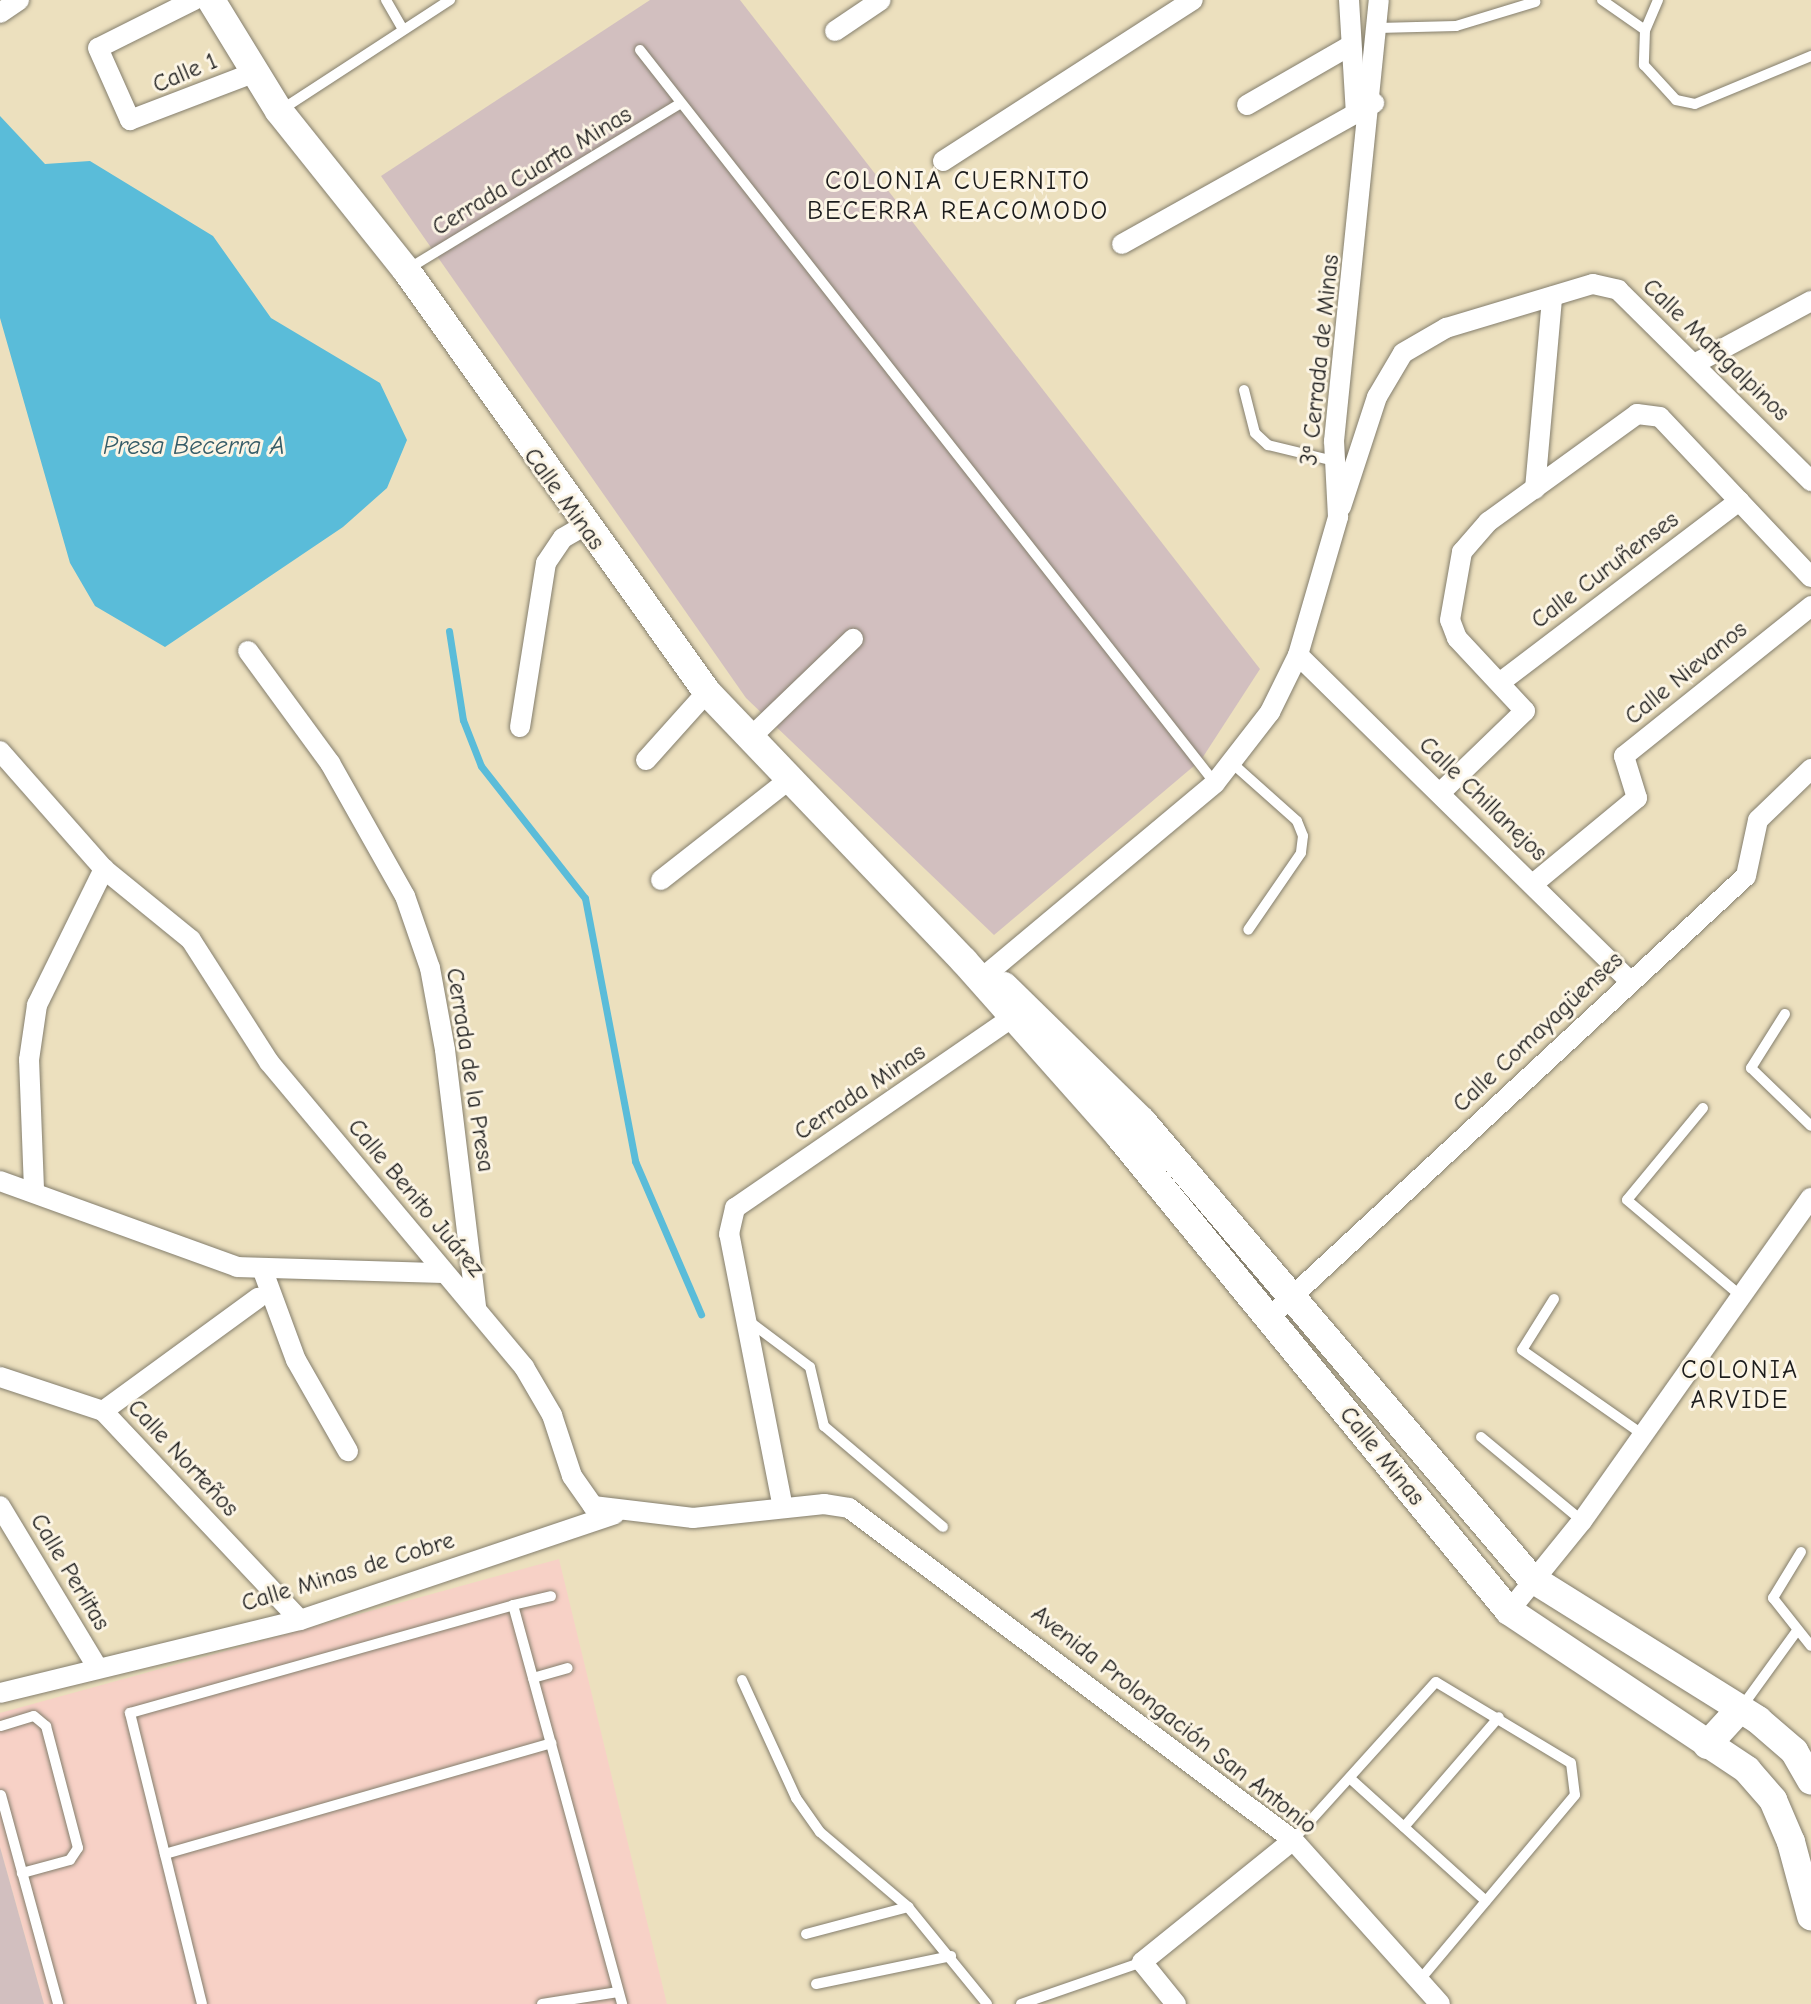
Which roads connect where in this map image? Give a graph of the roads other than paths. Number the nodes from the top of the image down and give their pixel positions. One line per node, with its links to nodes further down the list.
1 (19, 0): 13 (street)
2 (194, 0): 21 (street, Calle 1)
3 (211, 0): 21 (street, Calle Minas)
4 (386, 0): 15 (lane)
5 (450, 0): 15 (lane)
6 (881, 0): 17 (street)
7 (1193, 0): 26 (street)
8 (1349, 0): 18 (street)
9 (1379, 0): 14 (street, 3ª Cerrada de Minas)
10 (1602, 0): 16 (lane)
11 (1658, 0): 16 (lane)
12 (1535, 2): 14 (lane)
13 (0, 13)
14 (1378, 28): 24 (street, 3ª Cerrada de Minas)
15 (403, 30): 25 (lane)
16 (1645, 30): 20 (lane)
17 (835, 31)
18 (1348, 47): 23 (street); 24 (street)
19 (640, 50): 22 (lane)
20 (1811, 56)
21 (253, 73): 25 (street, Calle Minas)
22 (678, 105): 28 (lane, Cerrada Cuarta Minas); 54 (lane)
23 (1247, 105)
24 (1365, 108): 27 (street); 34 (street, 3ª Cerrada de Minas)
25 (279, 111): 28 (street, Calle Minas)
26 (943, 161)
27 (1122, 244)
28 (406, 270): 39 (street, Calle Minas)
29 (1552, 297): 31 (street, Calle Matagalpinos); 36 (street); 38 (street)
30 (1811, 301): 31 (street)
31 (1696, 363): 33 (street, Calle Matagalpinos)
32 (1244, 390): 34 (lane)
33 (1802, 456): 35 (street, Calle Matagalpinos)
34 (1334, 461): 38 (street, 3ª Cerrada de Minas)
35 (1811, 481)
36 (1535, 489): 37 (street); 45 (street)
37 (1739, 501): 40 (street); 45 (street, Calle Curuñenses)
38 (1338, 517): 44 (street, 3ª Cerrada de Minas)
39 (584, 526): 46 (street, Calle Minas); 47 (street)
40 (1811, 577)
41 (1811, 606): 58 (street, Calle Nievanos)
42 (853, 639): 48 (street)
43 (248, 651): 75 (street, Cerrada de la Presa)
44 (1298, 655): 51 (street, 3ª Cerrada de Minas); 55 (street, Calle Chillanejos)
45 (1502, 681): 55 (street)
46 (707, 692): 48 (street, Calle Minas); 50 (street)
47 (520, 727)
48 (750, 738): 52 (street, Calle Minas)
49 (0, 751): 56 (street, Calle Benito Juárez)
50 (646, 760)
51 (1232, 763): 54 (street, 3ª Cerrada de Minas); 59 (lane)
52 (790, 779): 57 (street); 60 (street, Calle Minas)
53 (1806, 781): 61 (street, Calle Comayagüenses)
54 (1215, 783): 60 (street, 3ª Cerrada de Minas)
55 (1440, 793): 58 (street, Calle Chillanejos)
56 (104, 869): 67 (street); 70 (street, Calle Benito Juárez)
57 (661, 880)
58 (1533, 884): 61 (street, Calle Chillanejos)
59 (1248, 930)
60 (976, 967): 62 (street, Calle Minas)
61 (1630, 981): 73 (street, Calle Comayagüenses)
62 (1021, 1013): 73 (street, Calle Minas); 76 (street, Cerrada Minas); 77 (street, Calle Minas)
63 (1785, 1014): 65 (lane)
64 (1703, 1108): 71 (lane)
65 (1811, 1126)
66 (0, 1181): 67 (street)
67 (34, 1189): 69 (street)
68 (1811, 1198): 71 (street)
69 (263, 1271): 70 (street); 82 (street)
70 (442, 1273): 75 (street, Calle Benito Juárez)
71 (1740, 1295): 80 (street)
72 (258, 1298): 79 (street)
73 (1290, 1299): 77 (street, Calle Comayagüenses); 90 (street, Calle Minas)
74 (1554, 1299): 80 (lane)
75 (476, 1307): 86 (street, Calle Benito Juárez)
76 (745, 1318): 84 (street); 88 (lane)
77 (1269, 1318): 93 (street, Calle Minas)
78 (0, 1377): 79 (street, Calle Norteños)
79 (103, 1411): 94 (street, Calle Norteños)
80 (1639, 1432): 87 (street)
81 (1481, 1437): 87 (lane)
82 (348, 1451)
83 (0, 1506): 97 (street, Calle Perlitas)
84 (783, 1508): 85 (street, Calle Benito Juárez); 86 (street, Calle Benito Juárez)
85 (849, 1508): 111 (street, Avenida Prolongación San Antonio)
86 (615, 1514): 94 (street, Calle Minas de Cobre)
87 (1582, 1521): 90 (street)
88 (943, 1527)
89 (1801, 1552): 95 (lane)
90 (1531, 1578): 93 (street); 102 (street, Calle Minas)
91 (551, 1596): 92 (lane)
92 (513, 1605): 99 (lane); 112 (lane)
93 (1509, 1611): 106 (street, Calle Minas)
94 (300, 1620): 97 (street, Calle Minas de Cobre)
95 (1796, 1632): 96 (lane); 102 (lane)
96 (1811, 1646)
97 (96, 1665): 101 (street, Calle Minas de Cobre)
98 (568, 1668): 99 (lane)
99 (533, 1678): 105 (lane)
100 (742, 1680): 115 (lane)
101 (0, 1693)
102 (1740, 1709): 106 (street); 108 (street, Calle Minas)
103 (1499, 1717): 107 (lane); 110 (lane); 114 (lane)
104 (1, 1726): 113 (lane)
105 (551, 1743): 112 (lane); 122 (lane)
106 (1707, 1745): 116 (street, Calle Minas)
107 (1353, 1781): 110 (lane); 111 (lane)
108 (1811, 1781)
109 (1, 1795): 113 (lane)
110 (1404, 1827): 114 (lane)
111 (1293, 1840): 119 (street); 120 (street, Avenida Prolongación San Antonio)
112 (165, 1854): 124 (lane)
113 (22, 1873): 123 (lane)
114 (1486, 1901): 120 (lane)
115 (908, 1907): 117 (lane); 118 (lane)
116 (1811, 1916)
117 (806, 1934)
118 (951, 1956): 121 (lane); 127 (lane)
119 (1142, 1962): 128 (lane); 129 (street)
120 (1419, 1981): 130 (street, Avenida Prolongación San Antonio)
121 (816, 1984)
122 (618, 1992): 125 (lane); 126 (lane)
123 (58, 2004)
124 (202, 2004)
125 (542, 2004)
126 (622, 2004)
127 (987, 2004)
128 (1021, 2004)
129 (1176, 2004)
130 (1440, 2004)

